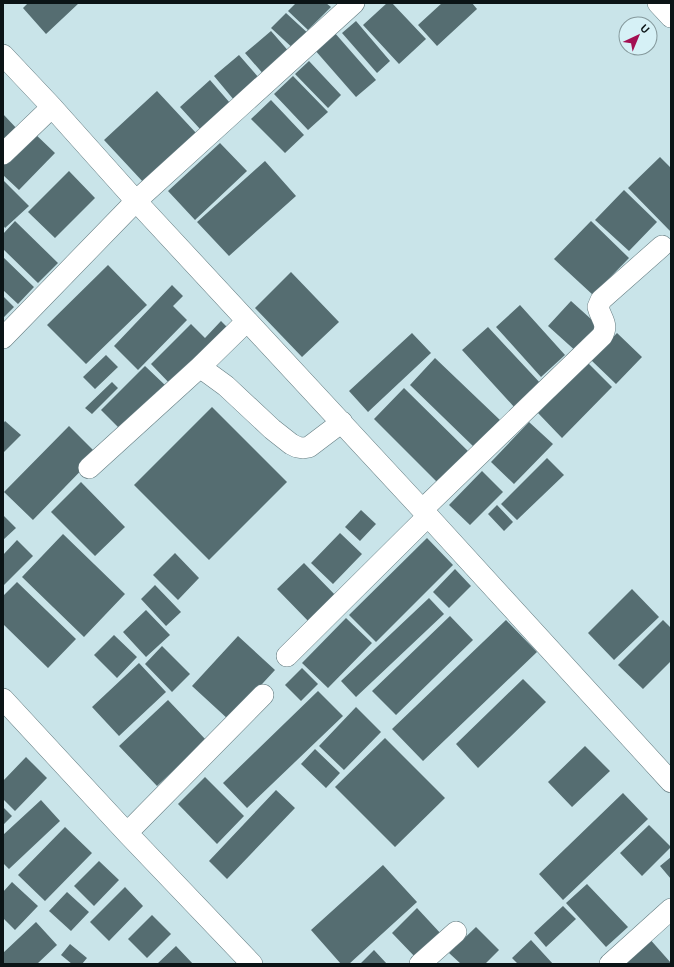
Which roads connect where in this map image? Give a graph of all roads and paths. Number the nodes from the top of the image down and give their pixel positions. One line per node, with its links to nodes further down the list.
1 (354, 3): 7 (street)
2 (658, 3): 3 (street)
3 (671, 17)
4 (3, 55): 5 (street)
5 (52, 107): 6 (street); 7 (street)
6 (3, 154)
7 (136, 201): 9 (street); 10 (street)
8 (662, 246): 14 (street)
9 (247, 321): 11 (street); 12 (street)
10 (3, 338)
11 (200, 367): 12 (street); 13 (street)
12 (342, 422): 14 (street)
13 (90, 468)
14 (425, 513): 15 (street); 18 (street)
15 (286, 656)
16 (263, 695): 19 (street)
17 (3, 699): 19 (street)
18 (671, 782)
19 (127, 833): 22 (street)
20 (671, 909): 24 (street)
21 (456, 932): 23 (street)
22 (252, 964)
23 (420, 964)
24 (610, 964)

